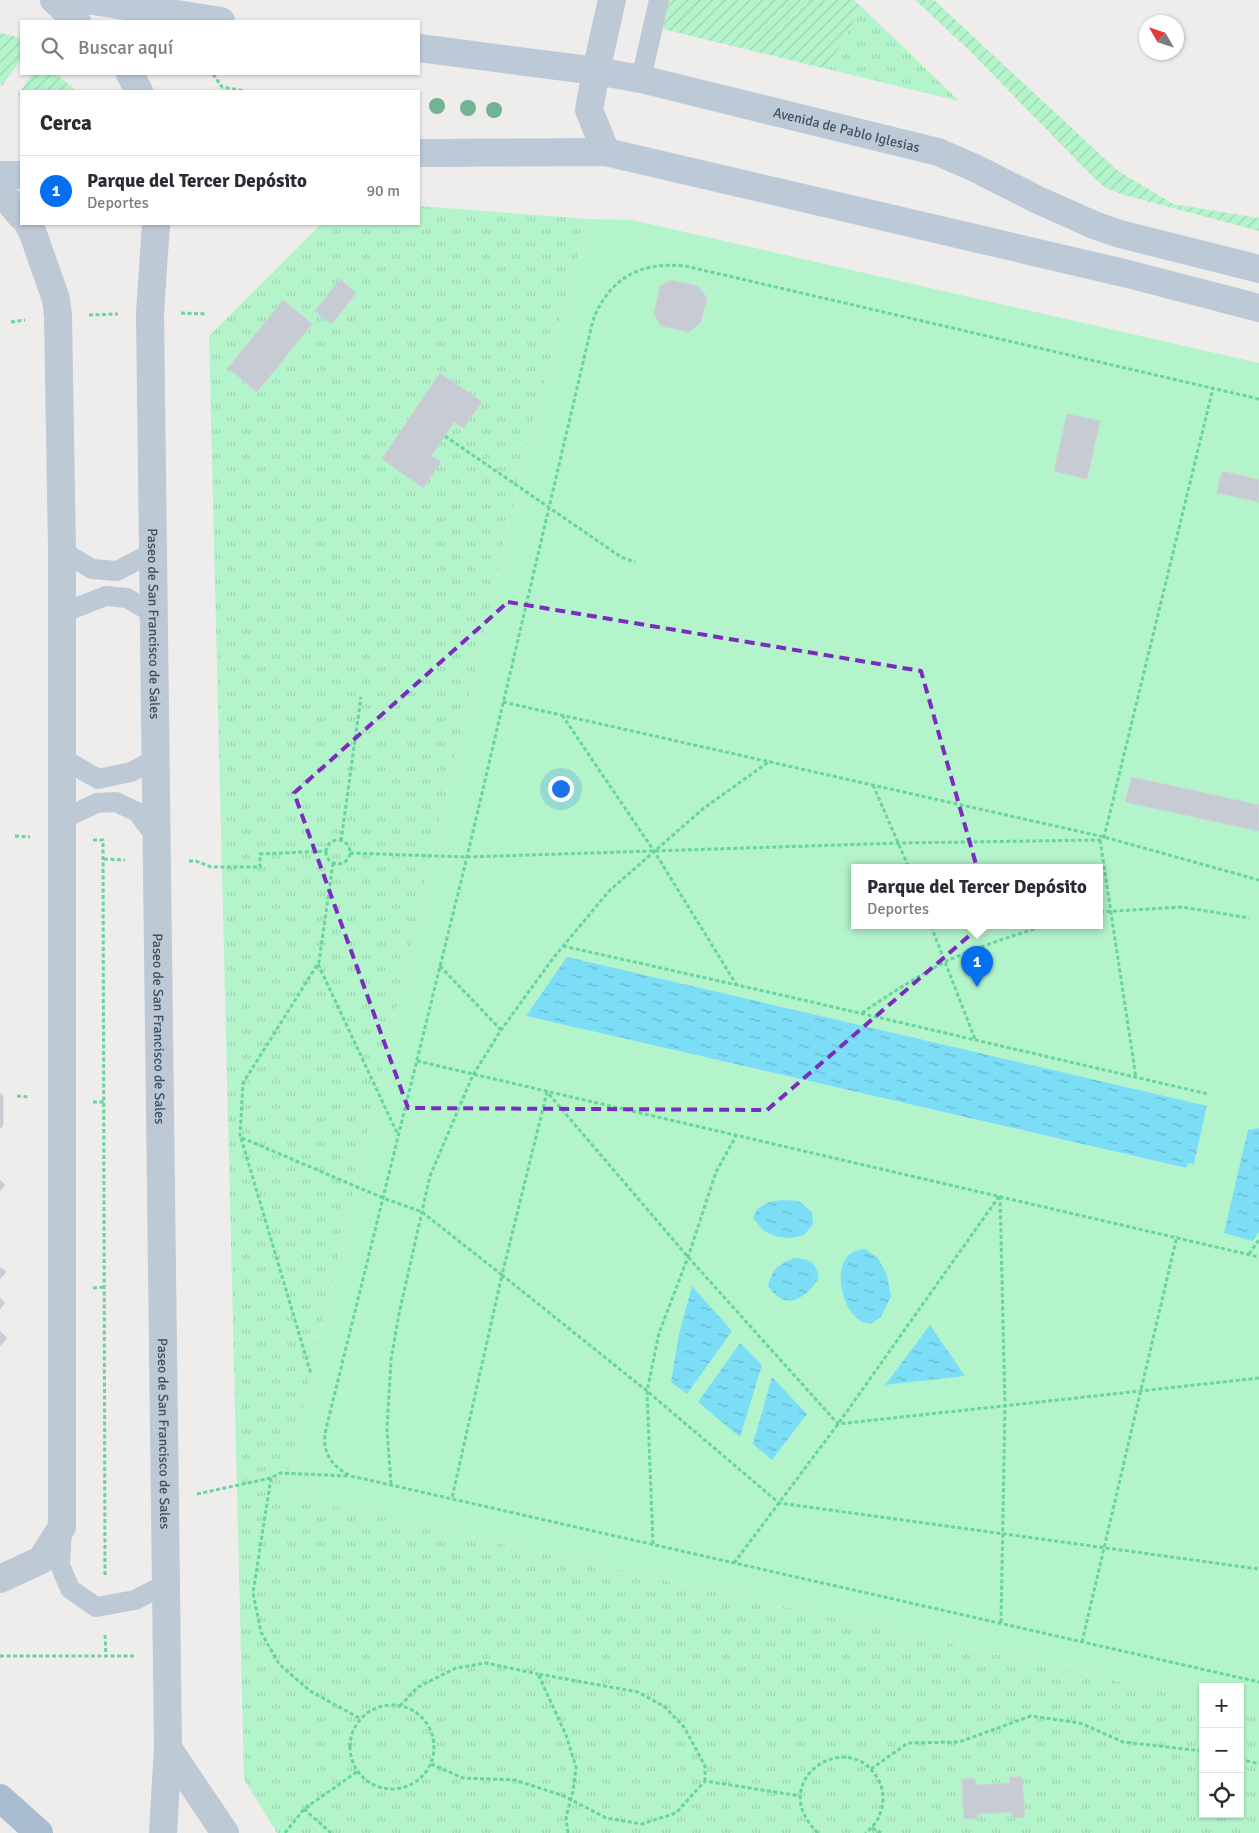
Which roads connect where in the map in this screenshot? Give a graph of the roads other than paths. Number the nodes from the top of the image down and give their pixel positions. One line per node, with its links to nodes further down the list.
1 (54, 0): 5 (street)
2 (87, 0): 6 (street)
3 (660, 0): 10 (lane)
4 (613, 1): 8 (street)
5 (76, 20)
6 (215, 20)
7 (420, 48): 8 (street, Avenida de Pablo Iglesias)
8 (596, 71): 10 (street, Avenida de Pablo Iglesias); 12 (street)
9 (130, 75): 11 (street)
10 (641, 79): 20 (street, Avenida de Pablo Iglesias)
11 (138, 90)
12 (606, 152): 13 (street); 21 (street)
13 (420, 153)
14 (0, 175): 15 (street)
15 (20, 176)
16 (0, 191): 17 (street)
17 (20, 215)
18 (29, 225): 22 (street)
19 (156, 225): 23 (street, Paseo de San Francisco de Sales)
20 (1259, 270)
21 (1259, 308)
22 (62, 551): 23 (lane); 24 (street)
23 (153, 552): 25 (street, Paseo de San Francisco de Sales)
24 (62, 614): 25 (lane); 26 (street)
25 (154, 614): 27 (street, Paseo de San Francisco de Sales)
26 (62, 758): 27 (lane); 28 (street)
27 (156, 758): 29 (street, Paseo de San Francisco de Sales)
28 (63, 828): 29 (lane); 30 (street)
29 (157, 838): 32 (street, Paseo de San Francisco de Sales)
30 (62, 1527): 31 (street); 32 (lane)
31 (0, 1579)
32 (166, 1584): 33 (street, Paseo de San Francisco de Sales)
33 (168, 1748): 36 (street, Paseo de San Francisco de Sales); 37 (street)
34 (0, 1798): 35 (main road)
35 (39, 1833)
36 (163, 1833)
37 (225, 1833)

